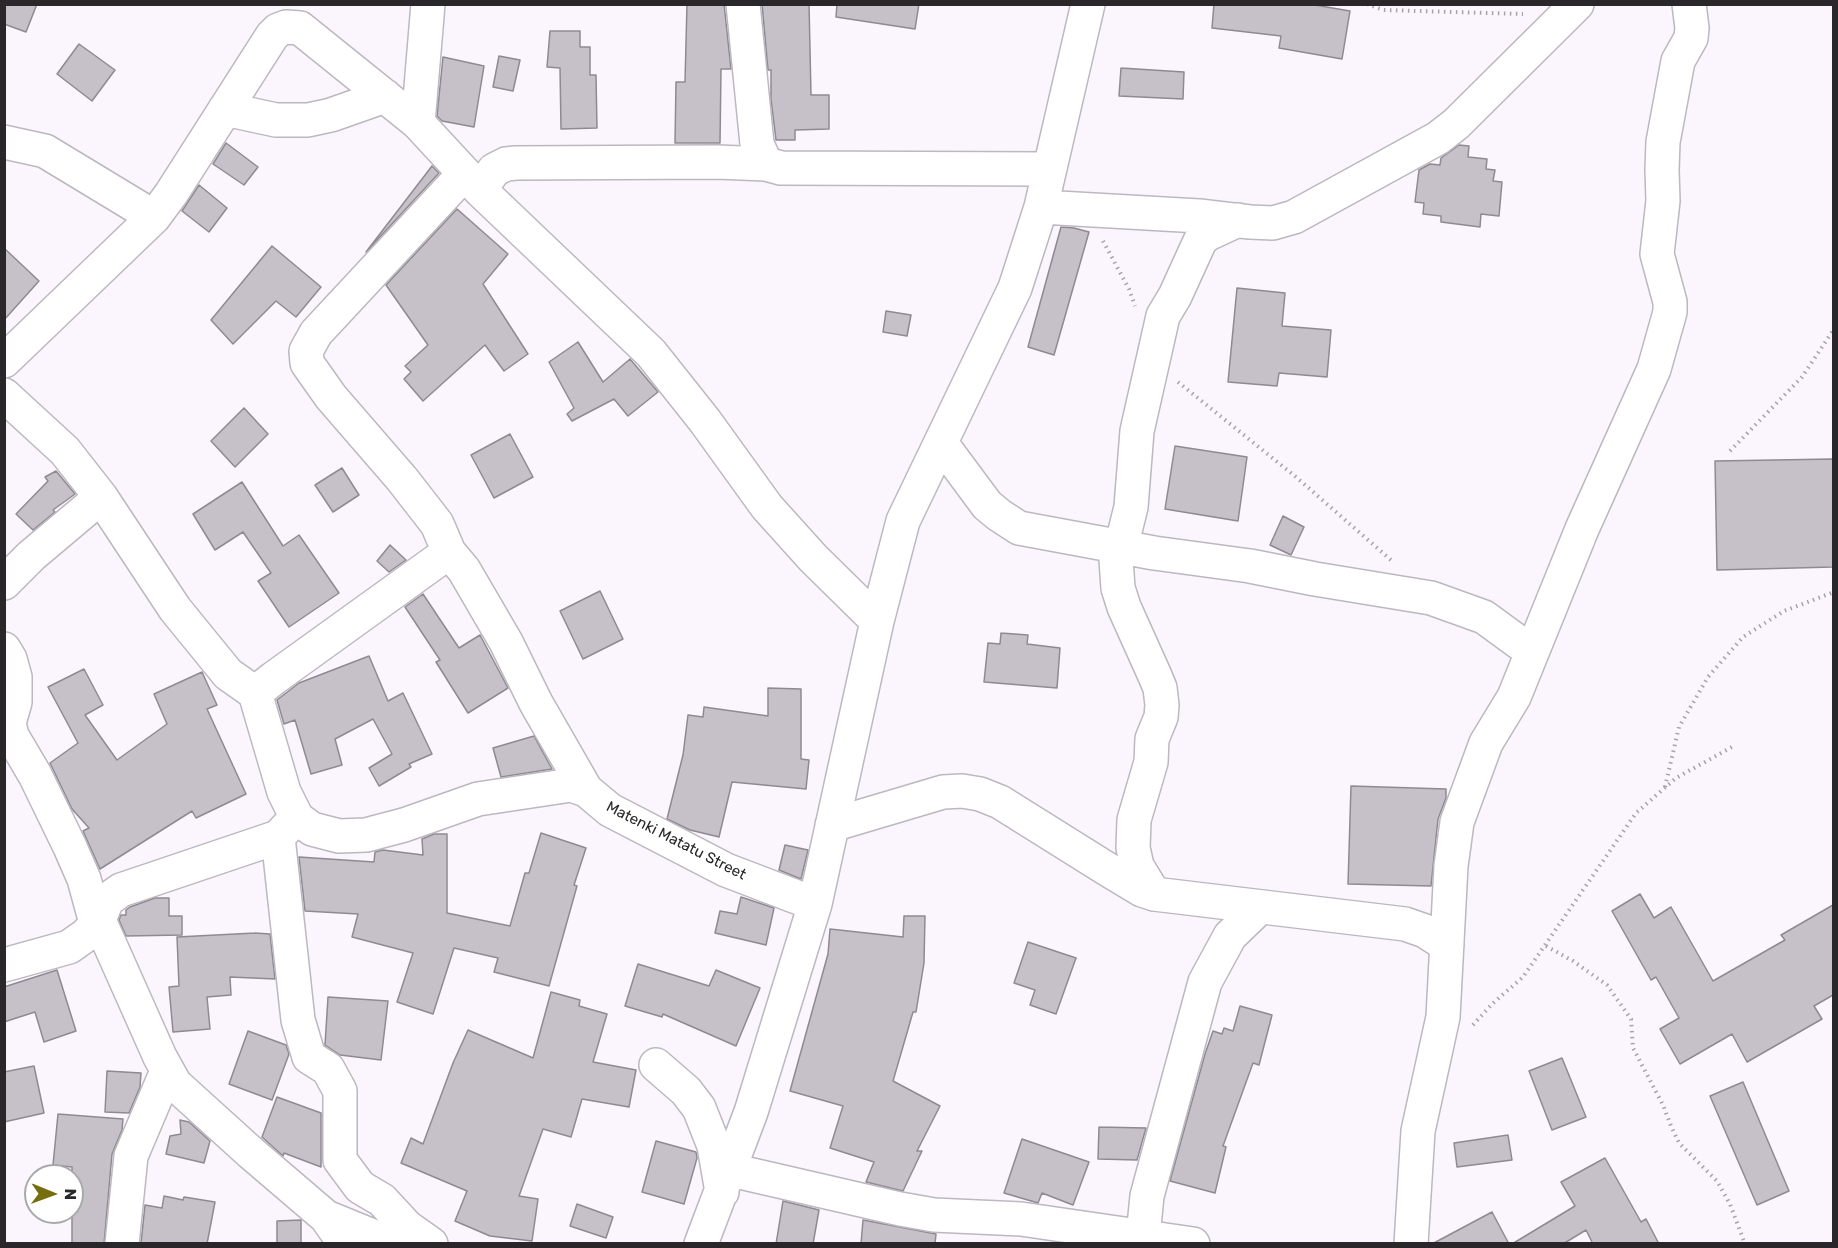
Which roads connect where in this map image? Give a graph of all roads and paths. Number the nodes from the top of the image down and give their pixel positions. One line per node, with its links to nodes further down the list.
1 (428, 4): 9 (street)
2 (743, 4): 11 (street)
3 (1088, 4): 12 (street)
4 (1367, 4): 6 (path)
5 (1689, 4): 33 (street)
6 (1572, 10): 17 (street)
7 (385, 96): 8 (street); 8 (street); 9 (street)
8 (225, 109): 16 (street)
9 (418, 123): 13 (street)
10 (4, 142): 16 (street)
11 (766, 164): 12 (street); 13 (street)
12 (1049, 169): 14 (street)
13 (472, 182): 27 (street); 31 (street)
14 (1041, 207): 15 (street); 23 (street)
15 (1086, 210): 17 (street); 18 (path)
16 (154, 217): 21 (street)
17 (1238, 220): 20 (street)
18 (1136, 310)
19 (1833, 329): 24 (path)
20 (1154, 354): 26 (street); 28 (path)
21 (4, 361)
22 (4, 395): 25 (street)
23 (941, 443): 26 (street); 31 (street)
24 (1730, 451)
25 (100, 497): 29 (street); 34 (street)
26 (1118, 546): 33 (street); 40 (street)
27 (449, 552): 34 (street); 37 (street)
28 (1395, 564)
29 (4, 583)
30 (1833, 592): 36 (path)
31 (877, 621): 38 (street)
32 (4, 649): 43 (street)
33 (1532, 652): 44 (street)
34 (255, 693): 39 (street)
35 (1732, 747): 36 (path)
36 (1665, 788): 45 (path)
37 (586, 790): 39 (street); 41 (street, Matenki Matatu Street)
38 (832, 825): 40 (street); 41 (street)
39 (287, 827): 43 (street); 56 (street)
40 (1154, 894): 42 (street)
41 (815, 904): 50 (street)
42 (1260, 907): 44 (street); 52 (street)
43 (97, 921): 46 (street); 49 (street)
44 (1447, 945): 59 (street)
45 (1546, 946): 47 (path); 60 (path)
46 (4, 965)
47 (1467, 1032)
48 (656, 1065): 50 (street)
49 (167, 1071): 51 (street); 53 (street)
50 (726, 1181): 52 (street); 57 (street)
51 (326, 1217): 54 (street); 55 (street)
52 (1150, 1239): 58 (street)
53 (122, 1244)
54 (345, 1244)
55 (401, 1244)
56 (431, 1244)
57 (701, 1244)
58 (1193, 1244)
59 (1411, 1244)
60 (1745, 1244)

